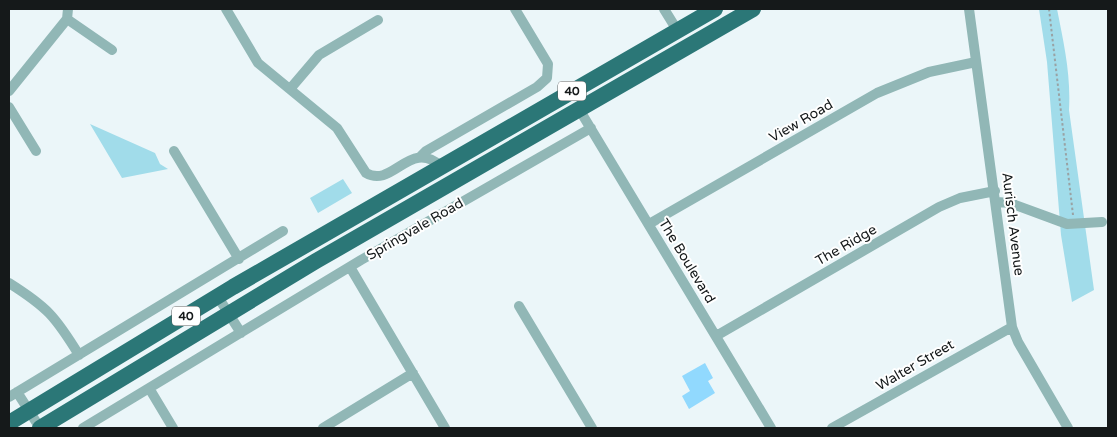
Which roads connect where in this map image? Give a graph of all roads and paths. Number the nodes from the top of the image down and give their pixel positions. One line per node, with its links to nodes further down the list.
1 (226, 9): 13 (street)
2 (515, 9): 20 (street)
3 (664, 9): 10 (street)
4 (715, 9): 10 (highway, 40)
5 (753, 9): 16 (highway, Springvale Road / 40)
6 (970, 9): 12 (street, Aurisch Avenue)
7 (1049, 9): 25 (path)
8 (68, 14): 11 (street); 14 (street)
9 (378, 20): 13 (street)
10 (677, 30): 21 (highway, 40)
11 (112, 50)
12 (976, 62): 23 (street, Aurisch Avenue); 27 (street, View Road)
13 (290, 89): 20 (street)
14 (9, 91)
15 (9, 107): 19 (street)
16 (579, 109): 17 (street, The Boulevard); 22 (highway, Springvale Road / 40)
17 (590, 128): 27 (street, The Boulevard); 30 (street, Springvale Road)
18 (174, 151): 29 (street)
19 (36, 152)
20 (422, 158): 21 (street, Springvale Road)
21 (435, 170): 22 (street, Springvale Road); 32 (highway, 40)
22 (439, 190): 34 (highway, Springvale Road / 40)
23 (995, 191): 24 (street, Aurisch Avenue); 37 (street, The Ridge)
24 (997, 202): 26 (street); 35 (street, Aurisch Avenue)
25 (1073, 216)
26 (1102, 222)
27 (649, 224): 37 (street, The Boulevard)
28 (283, 231): 29 (street, Springvale Road)
29 (239, 259): 38 (street, Springvale Road)
30 (350, 267): 36 (street, Springvale Road); 39 (street)
31 (9, 283): 38 (street)
32 (218, 296): 34 (street); 42 (highway, 40)
33 (519, 306): 50 (street)
34 (229, 313): 36 (street); 45 (highway, Springvale Road / 40)
35 (1012, 327): 44 (street, Walter Street); 52 (street, Aurisch Avenue)
36 (241, 333): 40 (street, Springvale Road)
37 (716, 336): 51 (street, The Boulevard)
38 (79, 355): 41 (street, Springvale Road)
39 (413, 374): 48 (street); 49 (street)
40 (149, 388): 46 (street, Springvale Road); 47 (street)
41 (13, 394): 42 (street, Springvale Road)
42 (29, 411): 43 (highway, 40); 45 (street, Springvale Road)
43 (9, 423)
44 (837, 427)
45 (40, 428)
46 (83, 428)
47 (173, 428)
48 (322, 428)
49 (445, 428)
50 (592, 428)
51 (771, 428)
52 (1068, 428)

